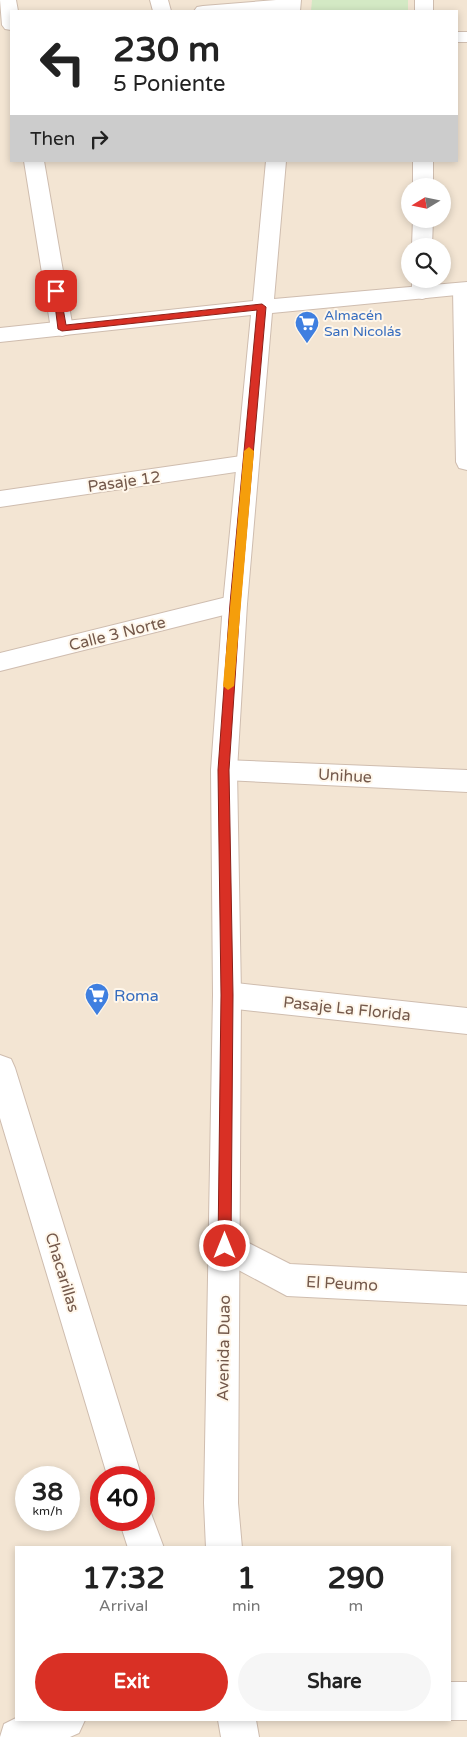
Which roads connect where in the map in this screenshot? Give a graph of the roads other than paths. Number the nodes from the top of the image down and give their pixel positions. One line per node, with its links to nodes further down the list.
1 (7, 0): 4 (street)
2 (291, 5): 3 (street)
3 (218, 10)
4 (10, 19)
5 (34, 162): 13 (street)
6 (276, 162): 12 (street, Avenida Duao)
7 (423, 162): 8 (street)
8 (423, 178)
9 (451, 287): 11 (street)
10 (407, 288): 12 (street)
11 (465, 288): 15 (street)
12 (262, 307): 13 (street); 16 (street, Avenida Duao)
13 (62, 329): 14 (street)
14 (0, 335)
15 (467, 462)
16 (248, 463): 17 (street, Pasaje 12); 18 (street, Avenida Duao)
17 (0, 500)
18 (235, 604): 19 (street, Calle 3 Norte); 20 (street, Avenida Duao)
19 (0, 662)
20 (224, 770): 21 (street, Unihue); 22 (street, Avenida Duao)
21 (467, 781)
22 (227, 995): 23 (street, Pasaje La Florida); 26 (street, Avenida Duao)
23 (467, 1021)
24 (0, 1068): 25 (street, Chacarillas)
25 (9, 1124): 28 (street, Chacarillas)
26 (225, 1246): 27 (street, El Peumo); 31 (street, Avenida Duao)
27 (467, 1289)
28 (121, 1466)
29 (141, 1531): 30 (street)
30 (145, 1546)
31 (224, 1546)
32 (451, 1701): 33 (street)
33 (467, 1701)
34 (63, 1721): 36 (street)
35 (237, 1721): 37 (street)
36 (16, 1737)
37 (240, 1737)

